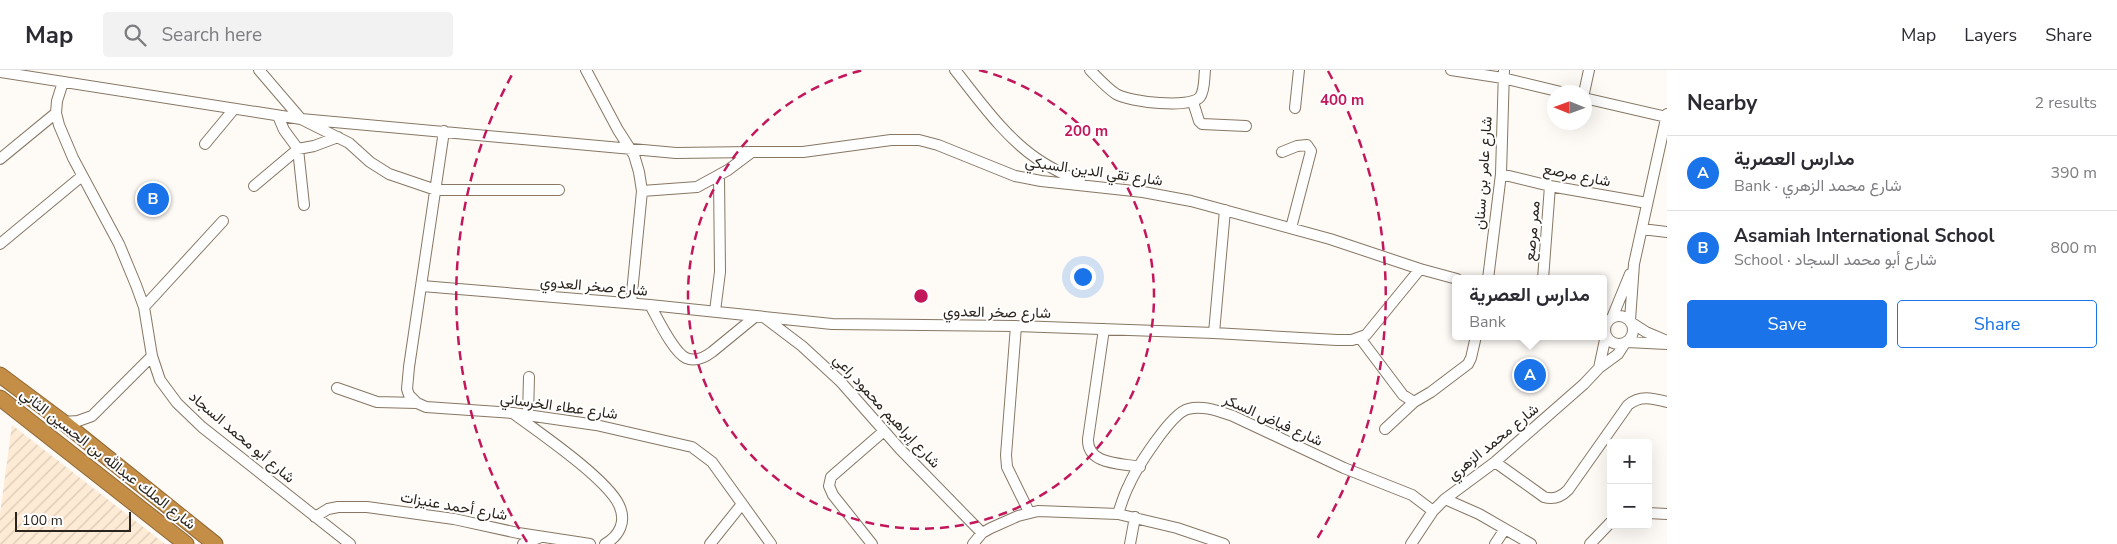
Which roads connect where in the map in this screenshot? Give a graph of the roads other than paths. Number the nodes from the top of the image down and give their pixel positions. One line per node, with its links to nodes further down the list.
1 (259, 70): 21 (street)
2 (586, 70): 26 (street)
3 (955, 70): 35 (street)
4 (1090, 70): 15 (street)
5 (1205, 70): 15 (street)
6 (1299, 70): 16 (street)
7 (1450, 70): 10 (street)
8 (1589, 70): 12 (street)
9 (0, 72): 11 (street)
10 (1504, 74): 13 (street); 31 (street, شارع عامر بن سنان)
11 (63, 82): 17 (street); 18 (street, شارع أبو محمد السجاد)
12 (1586, 85)
13 (1547, 88)
14 (1592, 100): 20 (street)
15 (1193, 102): 22 (street)
16 (1295, 108)
17 (234, 109): 19 (street); 25 (street)
18 (56, 113): 30 (street); 32 (street, شارع أبو محمد السجاد)
19 (278, 116): 21 (street); 27 (street)
20 (1667, 116): 40 (street)
21 (301, 119): 23 (street, شارع تقي الدين السبكي); 24 (street)
22 (1246, 126)
23 (444, 131): 26 (street, شارع تقي الدين السبكي); 37 (street)
24 (338, 137): 27 (street); 37 (street)
25 (205, 144)
26 (629, 148): 28 (street, شارع تقي الدين السبكي); 39 (street)
27 (298, 149): 34 (street); 41 (street)
28 (752, 152): 33 (street); 35 (street, شارع تقي الدين السبكي)
29 (1282, 152): 44 (street)
30 (0, 159)
31 (1501, 174): 36 (street, شارع مرصع); 50 (street, شارع عامر بن سنان)
32 (82, 176): 47 (street); 56 (street, شارع أبو محمد السجاد)
33 (719, 176): 39 (street); 57 (street)
34 (254, 186)
35 (1088, 186): 42 (street, شارع تقي الدين السبكي)
36 (1550, 186): 40 (street, شارع مرصع); 51 (street, ممر مرصع)
37 (436, 190): 38 (street); 53 (street)
38 (559, 190)
39 (642, 191): 54 (street)
40 (1647, 203): 45 (street)
41 (304, 205)
42 (1225, 210): 44 (street, شارع تقي الدين السبكي); 63 (street)
43 (223, 221): 56 (street)
44 (1291, 228): 49 (street, شارع تقي الدين السبكي)
45 (1642, 229): 46 (street); 48 (street)
46 (1667, 232)
47 (0, 244)
48 (1634, 264): 59 (street); 60 (street)
49 (1420, 269): 52 (street, شارع تقي الدين السبكي); 65 (street)
50 (1488, 275)
51 (1543, 275)
52 (1452, 277)
53 (422, 286): 54 (street, شارع صخر العدوي); 80 (street)
54 (631, 303): 55 (street, شارع صخر العدوي)
55 (650, 305): 57 (street, شارع صخر العدوي); 58 (street)
56 (144, 307): 70 (street, شارع أبو محمد السجاد)
57 (715, 311): 58 (street, شارع صخر العدوي)
58 (759, 316): 61 (street, شارع صخر العدوي); 86 (street, شارع إبراهيم محمود راعي)
59 (1609, 319): 60 (street)
60 (1631, 322): 68 (street); 69 (street)
61 (1016, 326): 62 (street, شارع صخر العدوي); 93 (street)
62 (1104, 330): 63 (street, شارع صخر العدوي); 89 (street)
63 (1214, 333): 65 (street, شارع صخر العدوي)
64 (1607, 335): 69 (street)
65 (1360, 338): 78 (street)
66 (1475, 340): 78 (street)
67 (1604, 340): 71 (street)
68 (1667, 342): 69 (street)
69 (1626, 343): 71 (street, شارع محمد الزهري)
70 (152, 356): 72 (street); 73 (street, شارع أبو محمد السجاد)
71 (1599, 368): 88 (street, شارع محمد الزهري)
72 (139, 371): 73 (street); 82 (street)
73 (157, 372): 97 (street, شارع أبو محمد السجاد)
74 (0, 375): 84 (highway, شارع الملك عبدالله بن الحسين الثاني)
75 (529, 377): 83 (street)
76 (337, 388): 80 (street, شارع عطاء الخرساني)
77 (0, 398): 105 (highway, شارع الملك عبدالله بن الحسين الثاني)
78 (1414, 402): 85 (street)
79 (1667, 402): 88 (street)
80 (417, 403): 81 (street, شارع عطاء الخرساني)
81 (513, 413): 83 (street, شارع عطاء الخرساني); 110 (street)
82 (92, 416): 84 (street); 87 (street)
83 (528, 416): 91 (street, شارع عطاء الخرساني)
84 (63, 422): 87 (highway, شارع الملك عبدالله بن الحسين الثاني)
85 (1385, 428)
86 (884, 431): 102 (street, شارع إبراهيم محمود راعي); 113 (street)
87 (88, 442): 100 (highway, شارع الملك عبدالله بن الحسين الثاني)
88 (1495, 462): 90 (street, شارع محمد الزهري)
89 (1140, 467): 92 (street, شارع فياض السكر); 95 (street, شارع فياض السكر)
90 (1445, 499): 92 (street, شارع محمد الزهري); 101 (street)
91 (742, 504): 111 (street); 112 (street, شارع عطاء الخرساني)
92 (1433, 511): 117 (street, شارع محمد الزهري)
93 (1029, 512): 95 (street); 102 (street)
94 (1652, 513): 96 (street)
95 (1118, 514): 98 (street)
96 (1667, 514)
97 (315, 516): 103 (street, شارع أحمد عنيزات); 107 (street, شارع أبو محمد السجاد)
98 (1135, 518): 104 (street); 115 (street)
99 (1607, 526): 120 (street)
100 (195, 528): 105 (street); 106 (highway, شارع الملك عبدالله بن الحسين الثاني)
101 (1505, 529): 118 (street); 119 (street)
102 (982, 533): 114 (street)
103 (542, 536): 108 (street); 109 (street, شارع أحمد عنيزات)
104 (1201, 540): 116 (street)
105 (184, 544)
106 (215, 544)
107 (350, 544)
108 (523, 544)
109 (590, 544)
110 (605, 544)
111 (710, 544)
112 (771, 544)
113 (872, 544)
114 (973, 544)
115 (1130, 544)
116 (1224, 544)
117 (1411, 544)
118 (1495, 544)
119 (1531, 544)
120 (1590, 544)

